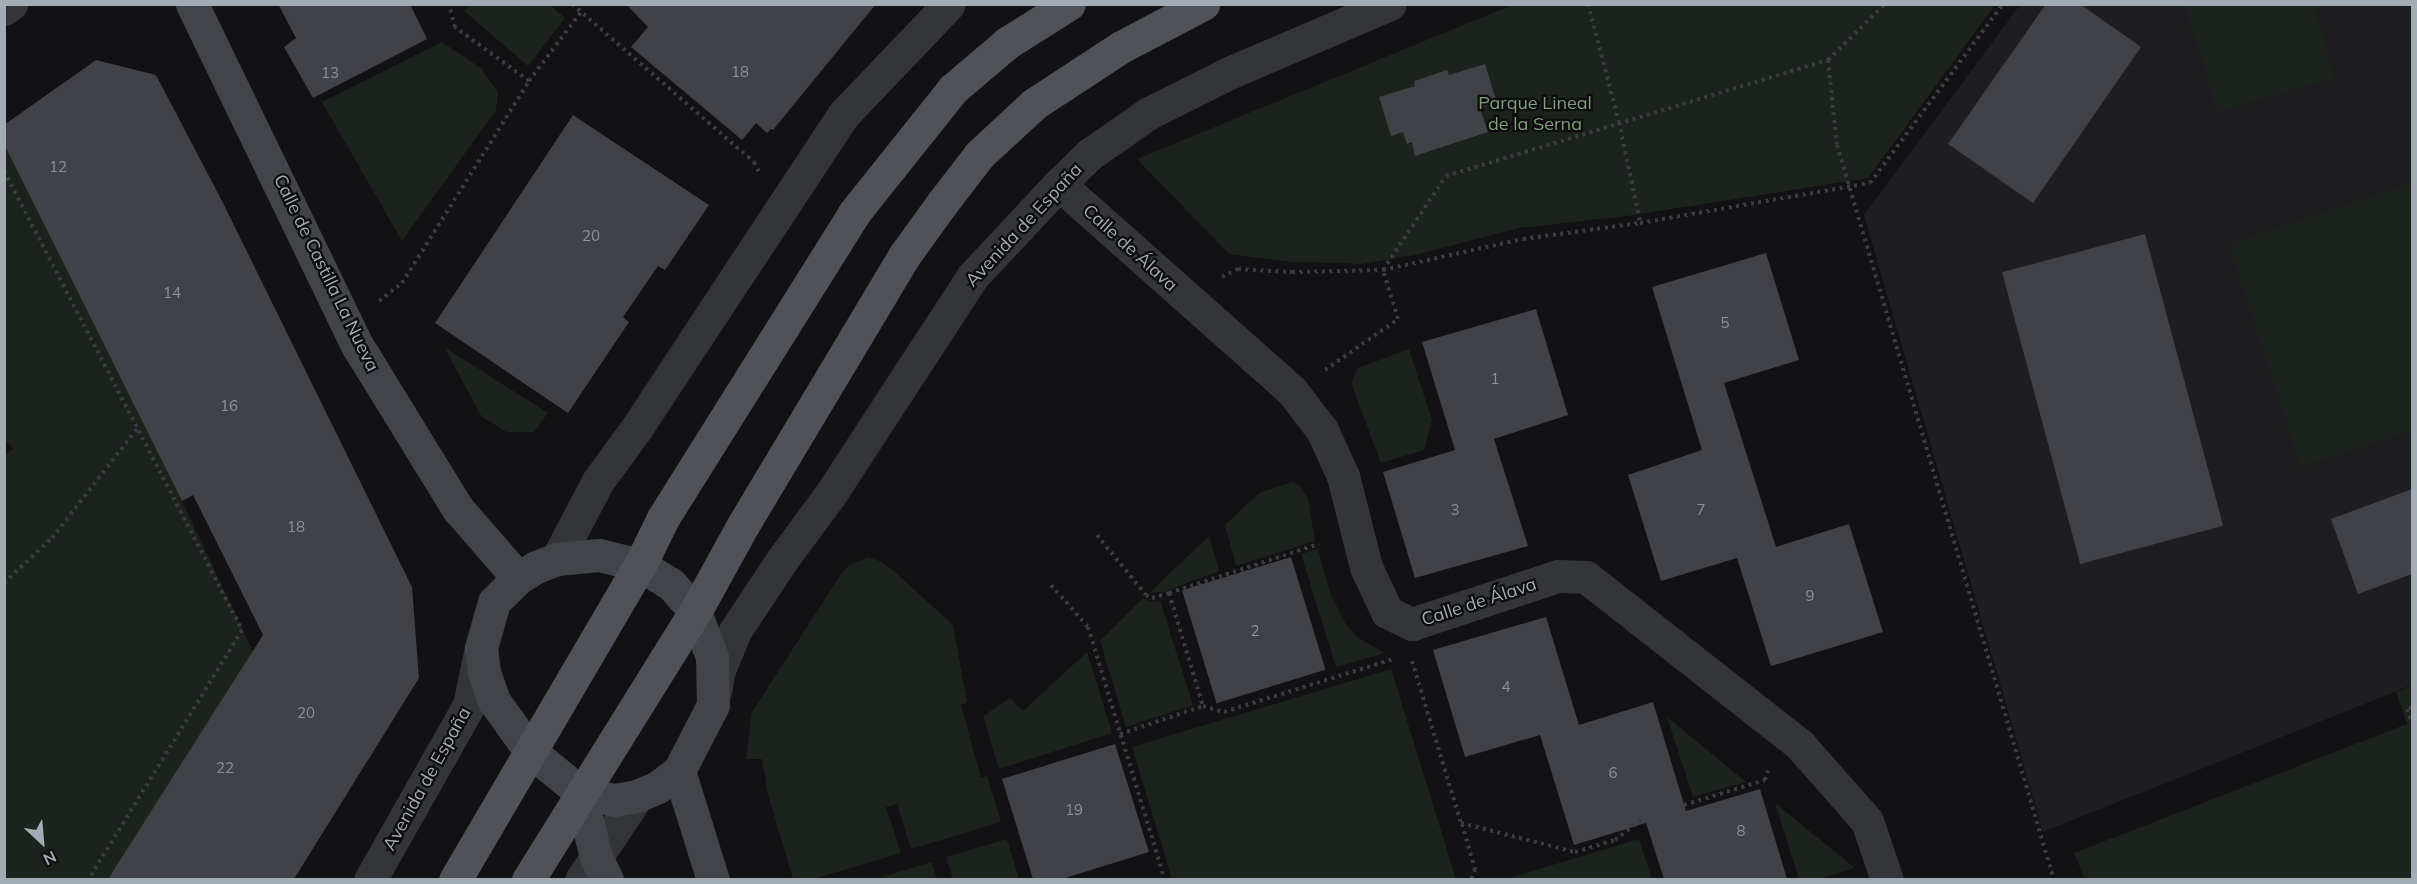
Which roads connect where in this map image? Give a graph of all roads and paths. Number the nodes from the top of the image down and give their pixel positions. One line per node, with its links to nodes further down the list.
1 (11, 4): 12 (street)
2 (192, 4): 24 (street, Calle de Castilla La Nueva)
3 (449, 4): 15 (path)
4 (572, 4): 13 (path)
5 (949, 4): 20 (street)
6 (1069, 4): 30 (main road)
7 (1203, 4): 35 (main road)
8 (1389, 4): 18 (street, Avenida de España)
9 (1588, 4): 16 (path)
10 (1885, 4): 14 (path)
11 (2003, 4): 19 (path)
12 (4, 9)
13 (581, 12): 15 (path); 20 (path)
14 (1828, 60): 16 (path); 19 (path)
15 (530, 81): 24 (path)
16 (1619, 122): 21 (path); 22 (path)
17 (4, 171): 26 (path)
18 (1059, 184): 23 (street, Calle de Álava); 39 (street, Avenida de España)
19 (1851, 186): 21 (path); 61 (path)
20 (777, 214): 29 (street)
21 (1640, 223): 22 (path)
22 (1383, 270): 23 (path); 25 (path)
23 (1191, 301): 25 (street, Calle de Álava)
24 (348, 325): 31 (street, Calle de Castilla La Nueva)
25 (1292, 391): 27 (street, Calle de Álava)
26 (137, 429): 32 (path); 53 (path)
27 (1359, 532): 34 (path); 43 (street, Calle de Álava)
28 (1097, 535): 34 (path)
29 (556, 560): 30 (street, Avenida de España); 31 (street, Avenida de España)
30 (640, 564): 35 (street, Avenida de España); 45 (main road)
31 (518, 578): 36 (street)
32 (4, 584)
33 (1051, 585): 44 (path)
34 (1169, 593): 40 (path)
35 (695, 612): 39 (street, Avenida de España); 47 (main road)
36 (481, 648): 45 (street, Avenida de España); 54 (street, Avenida de España)
37 (1410, 654): 51 (path)
38 (1399, 657): 40 (path)
39 (713, 705): 46 (street, Avenida de España)
40 (1203, 706): 44 (path)
41 (2412, 706): 42 (path)
42 (2412, 722)
43 (1782, 730): 49 (path); 60 (street, Calle de Álava)
44 (1120, 734): 58 (path)
45 (531, 751): 47 (street, Avenida de España); 55 (main road)
46 (680, 771): 48 (street, Avenida de España); 57 (street)
47 (580, 792): 48 (street, Avenida de España); 52 (street); 56 (main road)
48 (638, 796): 52 (street, Avenida de España)
49 (1684, 805)
50 (1644, 817): 51 (path)
51 (1461, 823): 59 (path)
52 (595, 872)
53 (88, 879)
54 (370, 879)
55 (455, 879)
56 (528, 879)
57 (713, 879)
58 (1165, 879)
59 (1472, 879)
60 (1887, 879)
61 (2054, 879)

